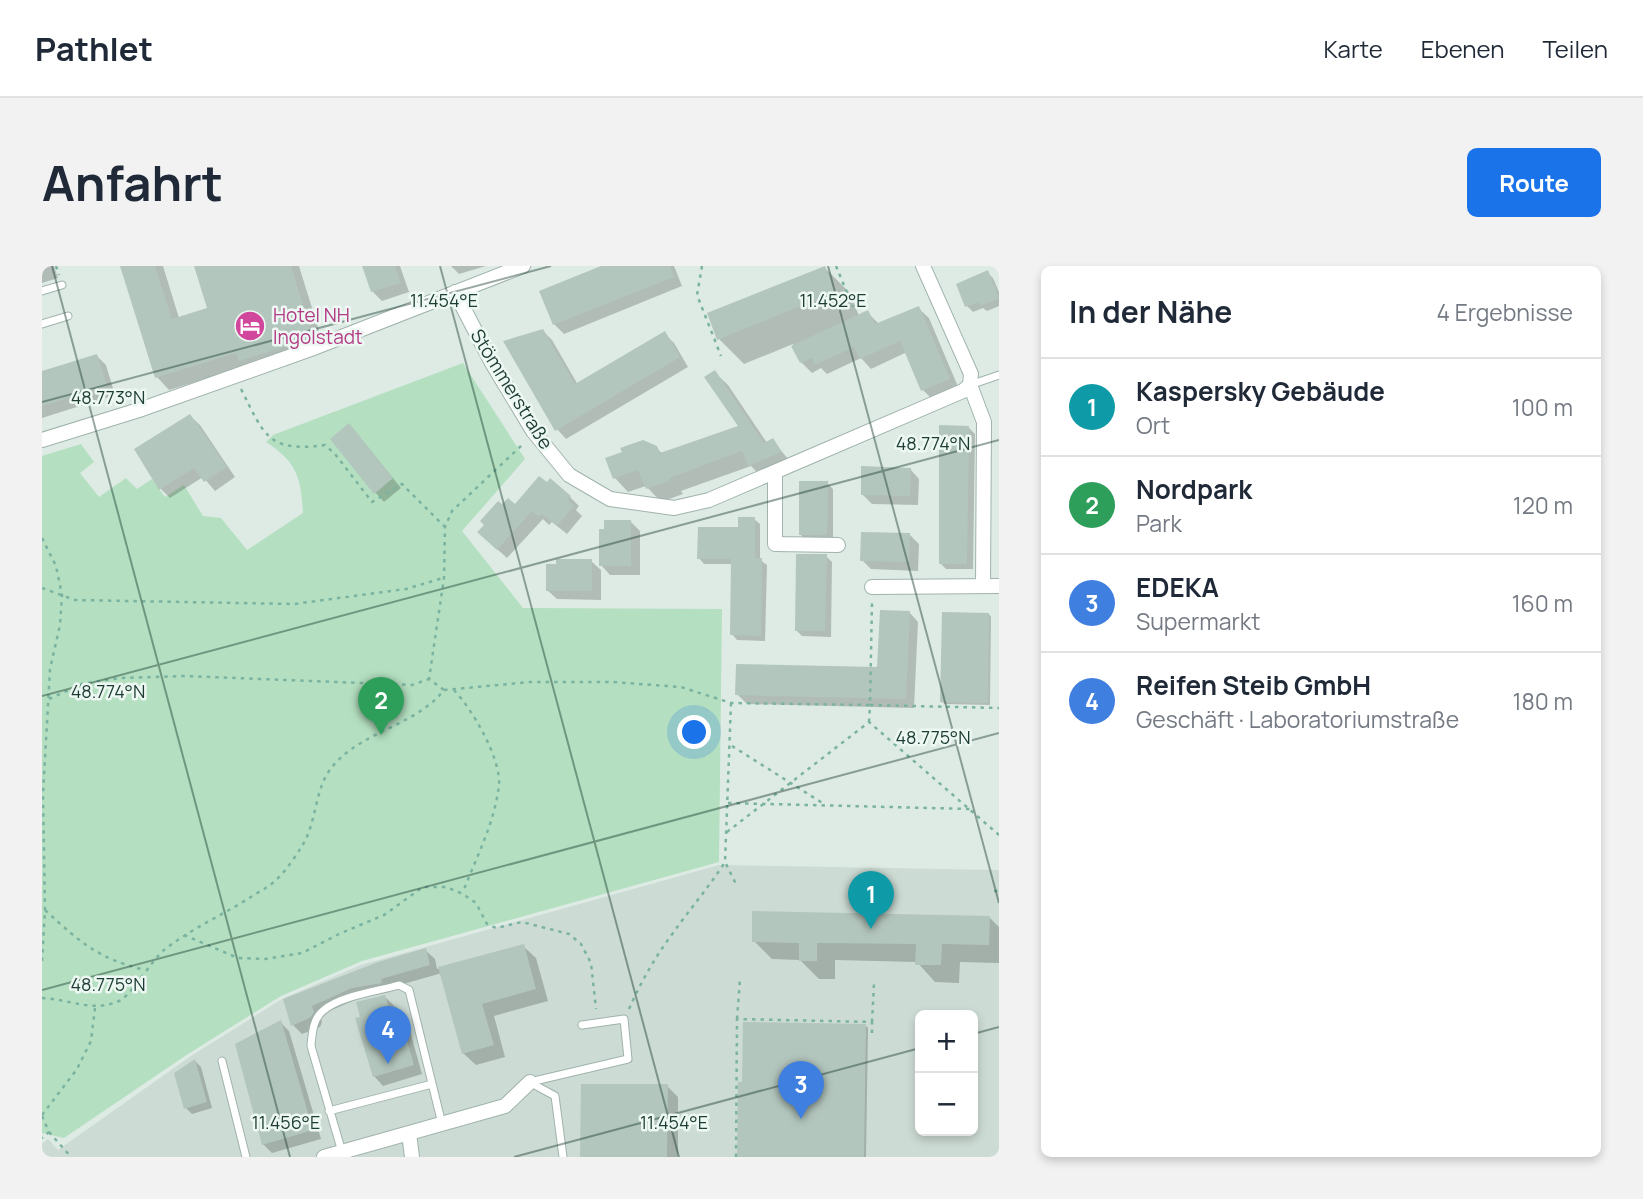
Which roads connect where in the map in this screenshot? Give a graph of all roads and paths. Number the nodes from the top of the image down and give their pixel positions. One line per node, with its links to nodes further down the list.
1 (523, 266): 7 (street)
2 (702, 266): 11 (path)
3 (836, 266): 8 (path)
4 (923, 266): 14 (street)
5 (62, 285): 6 (lane)
6 (42, 291)
7 (455, 292): 13 (street); 15 (street, Stömmerstraße)
8 (853, 306)
9 (68, 316): 10 (lane)
10 (42, 324)
11 (721, 356)
12 (999, 375): 14 (lane)
13 (234, 376): 16 (street); 18 (path)
14 (970, 385): 17 (street, Stömmerstraße); 22 (street)
15 (535, 433): 17 (street, Stömmerstraße); 18 (path)
16 (42, 440)
17 (775, 472): 20 (street)
18 (445, 527): 21 (path)
19 (42, 538): 26 (path)
20 (838, 545)
21 (444, 578): 26 (path); 27 (path)
22 (982, 586): 23 (street); 24 (street)
23 (999, 586)
24 (872, 587): 32 (path)
25 (42, 588): 26 (path)
26 (62, 595): 30 (path)
27 (429, 679): 28 (path); 30 (path)
28 (444, 690): 29 (path); 49 (path)
29 (454, 690): 31 (path); 47 (path)
30 (49, 699): 48 (path)
31 (732, 703): 32 (path); 35 (path)
32 (870, 705): 33 (path); 34 (path)
33 (999, 708)
34 (869, 722): 36 (path); 40 (path)
35 (730, 745): 36 (path); 37 (path)
36 (791, 783): 38 (path); 39 (path)
37 (728, 803): 38 (path); 41 (path)
38 (764, 804): 39 (path); 41 (path)
39 (827, 806): 40 (path)
40 (970, 809): 42 (path)
41 (727, 832): 43 (path)
42 (999, 835)
43 (725, 862): 44 (path); 56 (path)
44 (737, 886)
45 (994, 891): 46 (path)
46 (999, 891)
47 (463, 894): 49 (path); 59 (path)
48 (46, 910): 50 (path); 51 (path)
49 (184, 935): 51 (path)
50 (42, 962)
51 (145, 970): 55 (path)
52 (740, 979): 57 (path)
53 (874, 984): 58 (path)
54 (42, 998): 55 (path)
55 (95, 1008): 66 (path)
56 (624, 1018): 59 (lane); 63 (lane)
57 (737, 1019): 58 (path); 77 (path)
58 (872, 1022): 61 (path)
59 (597, 1023): 60 (lane)
60 (582, 1026)
61 (872, 1034)
62 (222, 1061): 73 (lane)
63 (530, 1082): 67 (street); 76 (lane)
64 (432, 1084): 65 (lane); 65 (lane); 67 (lane)
65 (329, 1111): 71 (lane)
66 (42, 1115): 68 (path)
67 (442, 1124): 69 (street)
68 (49, 1132): 70 (path); 72 (path)
69 (409, 1133): 71 (street); 75 (street)
70 (42, 1138)
71 (342, 1152): 74 (street)
72 (71, 1157)
73 (246, 1157)
74 (324, 1157)
75 (412, 1157)
76 (563, 1157)
77 (736, 1157)

